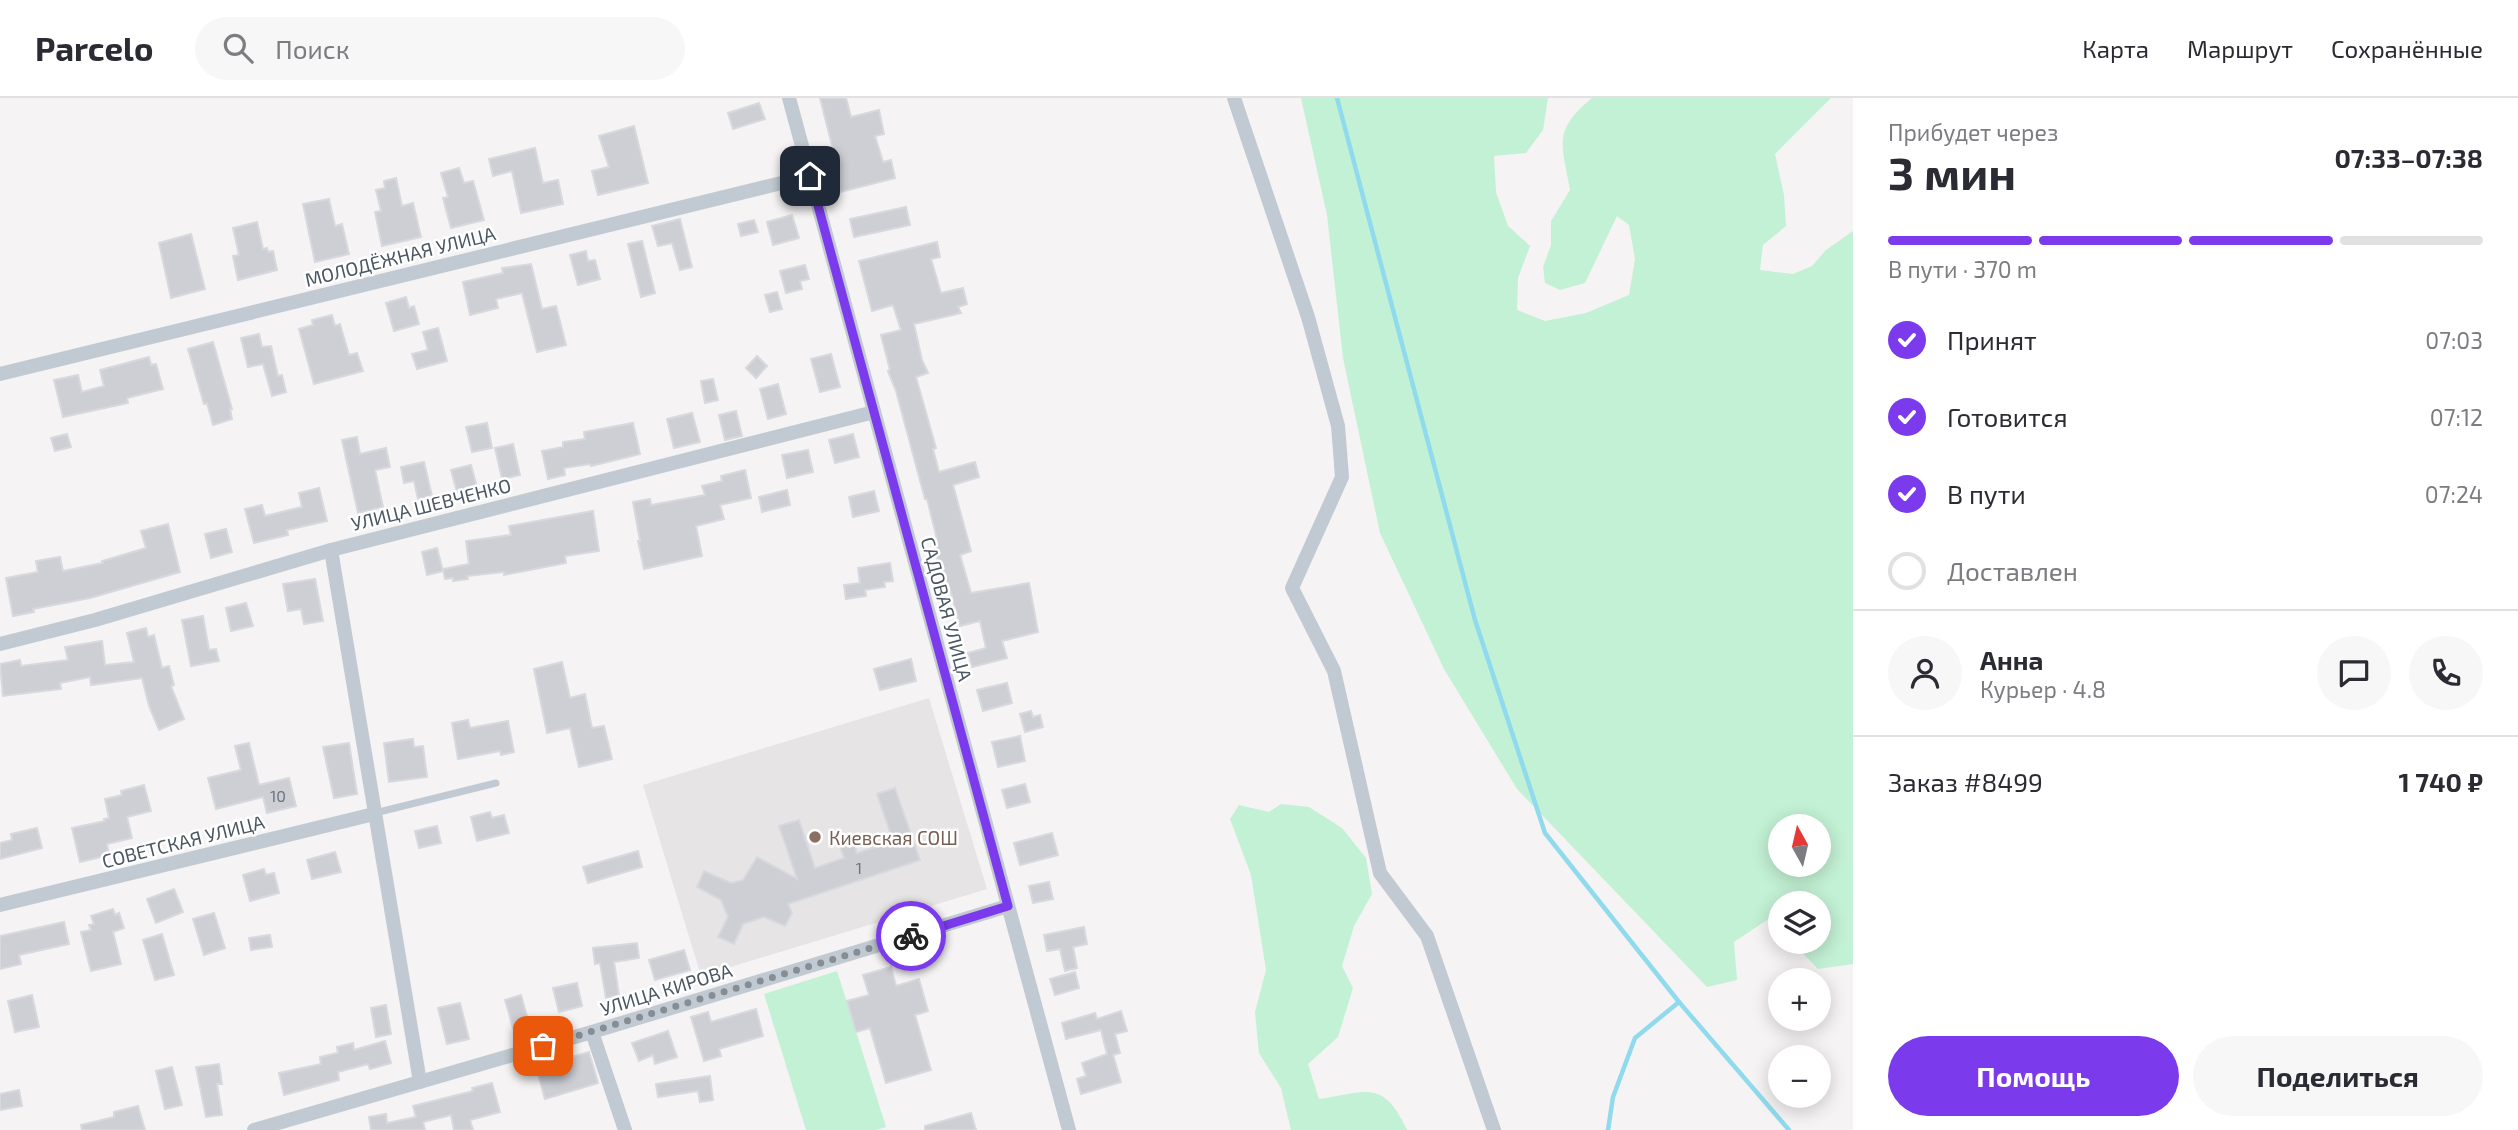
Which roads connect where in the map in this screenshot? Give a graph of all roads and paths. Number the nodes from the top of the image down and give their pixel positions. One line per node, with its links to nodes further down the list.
1 (789, 98): 3 (street, САДОВАЯ УЛИЦА)
2 (1234, 98): 17 (street)
3 (810, 176): 4 (street, МОЛОДЁЖНАЯ УЛИЦА); 5 (street, САДОВАЯ УЛИЦА)
4 (0, 374)
5 (874, 412): 6 (street, УЛИЦА ШЕВЧЕНКО); 11 (street, САДОВАЯ УЛИЦА)
6 (331, 550): 7 (street, УЛИЦА ШЕВЧЕНКО); 9 (street)
7 (0, 644)
8 (496, 783): 9 (lane)
9 (374, 814): 10 (street, СОВЕТСКАЯ УЛИЦА); 13 (street)
10 (0, 905)
11 (1008, 906): 12 (street, УЛИЦА КИРОВА); 16 (street, САДОВАЯ УЛИЦА)
12 (592, 1032): 13 (street, УЛИЦА КИРОВА); 15 (street)
13 (420, 1082): 14 (street, УЛИЦА КИРОВА)
14 (254, 1130)
15 (625, 1130)
16 (1069, 1130)
17 (1494, 1130)

